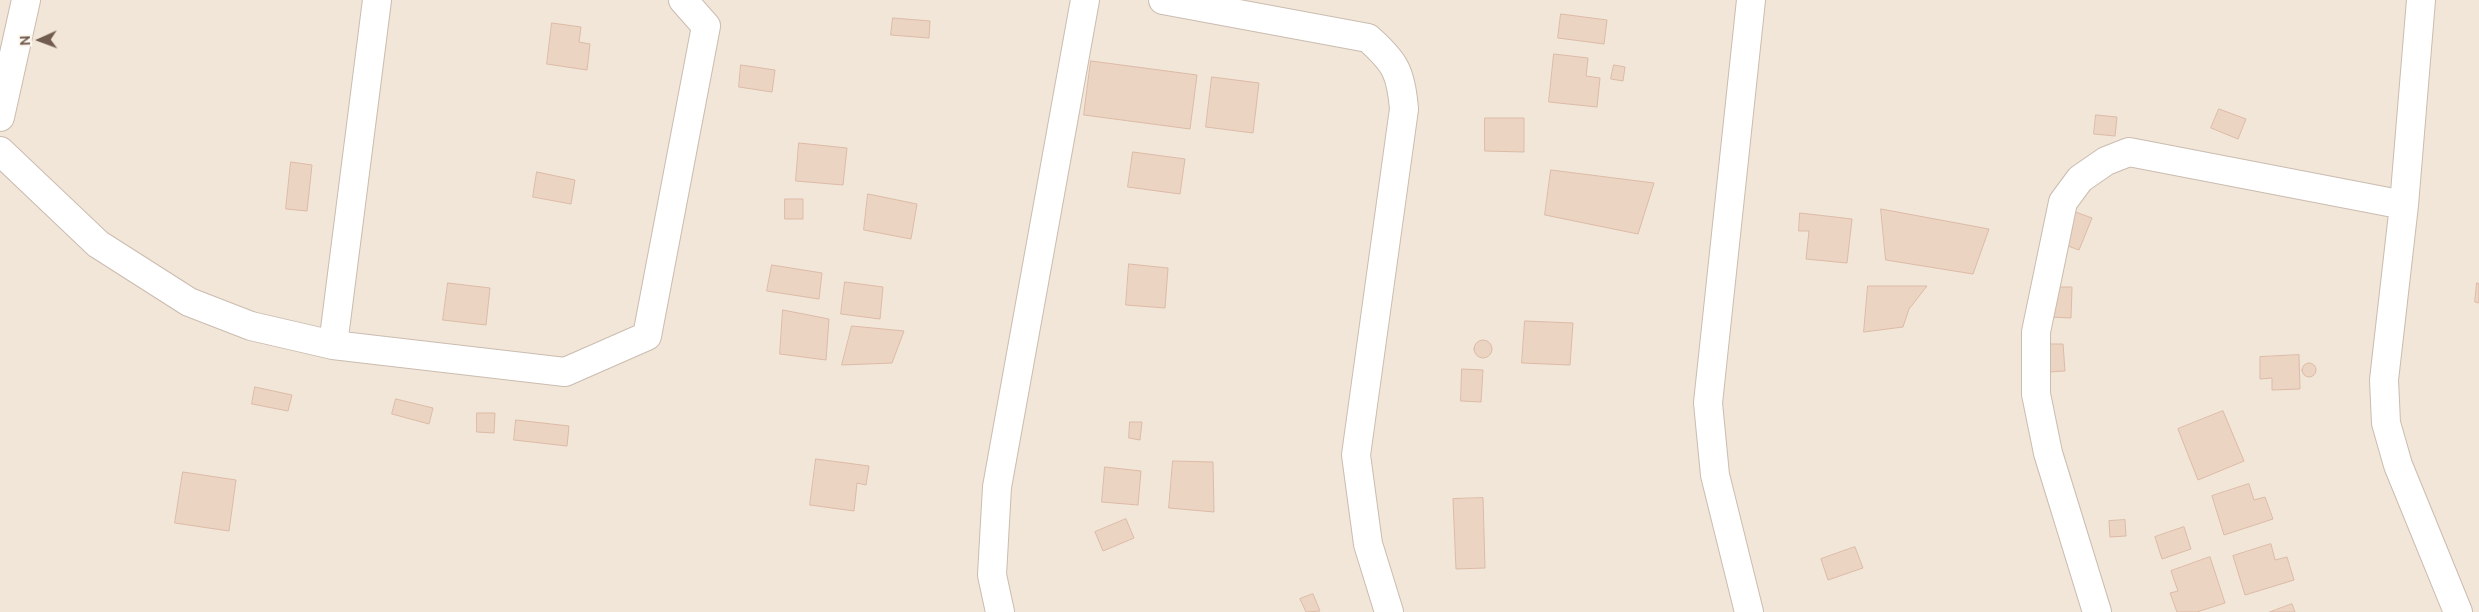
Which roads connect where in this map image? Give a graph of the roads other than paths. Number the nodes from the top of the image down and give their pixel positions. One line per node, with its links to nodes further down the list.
1 (26, 0): 8 (street)
2 (378, 0): 11 (street)
3 (683, 0): 11 (street)
4 (1085, 0): 12 (street)
5 (1163, 0): 13 (street)
6 (1751, 0): 14 (street)
7 (2421, 0): 10 (street)
8 (0, 118)
9 (0, 151): 11 (street)
10 (2404, 205): 15 (street); 16 (street)
11 (333, 345)
12 (1000, 612)
13 (1389, 612)
14 (1749, 612)
15 (2097, 612)
16 (2458, 612)

